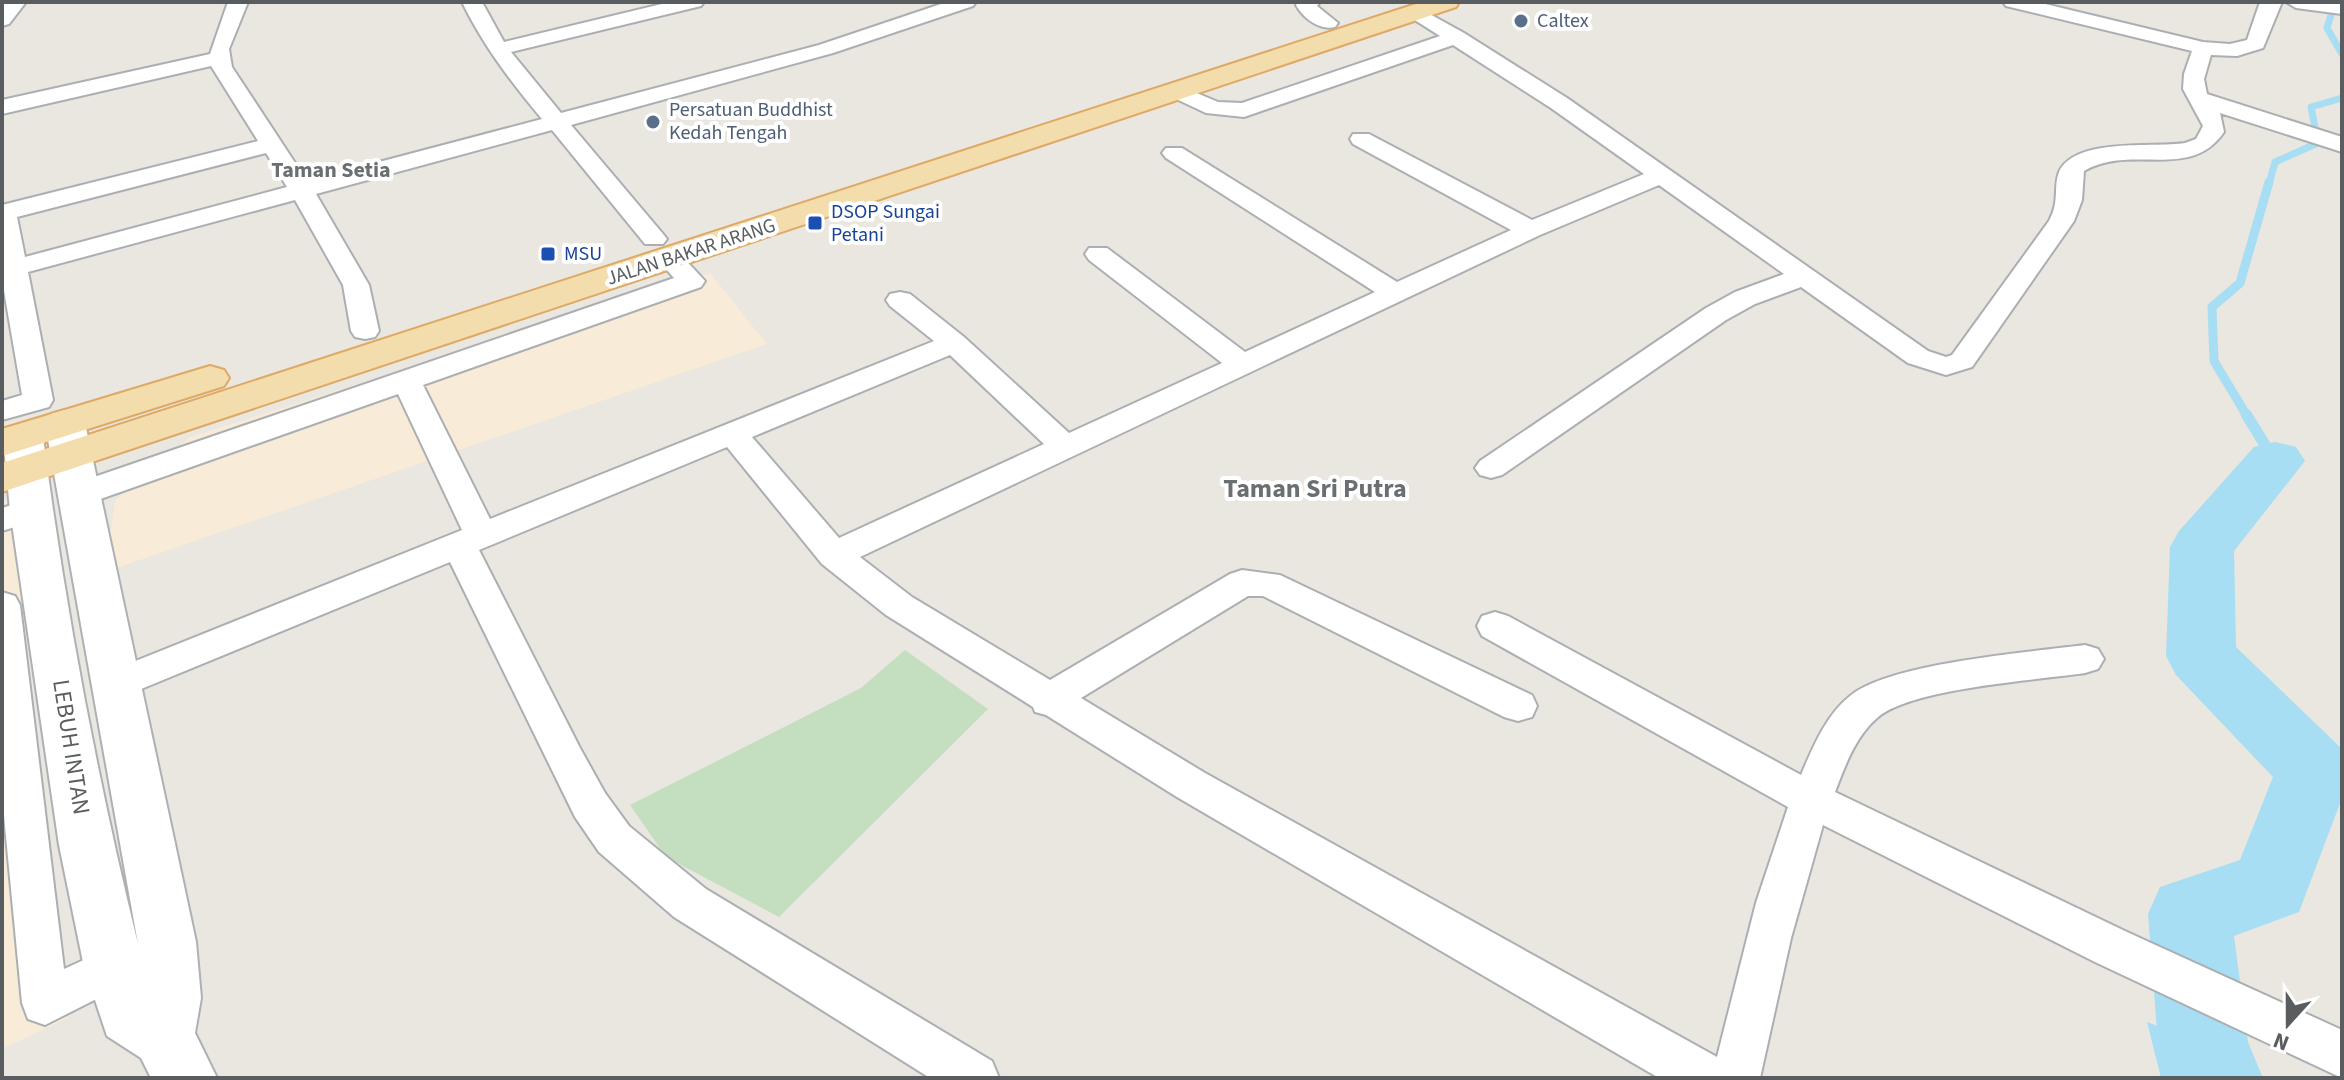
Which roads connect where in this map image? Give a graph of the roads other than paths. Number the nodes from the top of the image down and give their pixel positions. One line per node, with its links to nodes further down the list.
1 (16, 2): 14 (street)
2 (238, 2): 19 (street)
3 (472, 2): 18 (street)
4 (694, 2): 11 (street)
5 (966, 2): 24 (street)
6 (1310, 2): 15 (street)
7 (1447, 2): 12 (main road, JALAN BAKAR ARANG)
8 (2013, 2): 17 (street)
9 (2272, 2): 17 (street)
10 (2304, 3): 13 (street)
11 (665, 5): 18 (street)
12 (1405, 8): 15 (main road, JALAN BAKAR ARANG); 16 (street); 20 (main road, JALAN BAKAR ARANG)
13 (2342, 8)
14 (2, 20)
15 (1328, 23): 23 (main road, JALAN BAKAR ARANG)
16 (1457, 37): 20 (street); 29 (street)
17 (2203, 48): 21 (street)
18 (499, 49): 24 (street)
19 (219, 58): 22 (street); 27 (street)
20 (1180, 92): 23 (main road, JALAN BAKAR ARANG)
21 (2198, 101): 26 (street); 36 (street)
22 (2, 107)
23 (1084, 111): 33 (main road, JALAN BAKAR ARANG)
24 (555, 121): 30 (street); 33 (street)
25 (1361, 139): 32 (street)
26 (2328, 141)
27 (271, 145): 30 (street); 31 (street)
28 (1174, 153): 37 (street)
29 (1662, 175): 32 (street); 36 (street)
30 (302, 190): 35 (street); 39 (street)
31 (3, 212): 35 (street)
32 (1531, 230): 37 (street)
33 (662, 249): 39 (main road, JALAN BAKAR ARANG); 42 (street); 45 (main road, JALAN BAKAR ARANG)
34 (1098, 254): 41 (street)
35 (7, 270): 46 (street)
36 (1802, 277): 47 (street)
37 (1395, 293): 41 (street)
38 (900, 300): 40 (street)
39 (365, 331): 45 (main road, JALAN BAKAR ARANG)
40 (954, 343): 43 (street); 44 (street)
41 (1242, 364): 44 (street)
42 (406, 380): 45 (street); 48 (street)
43 (732, 433): 48 (street); 49 (street)
44 (1065, 446): 49 (street)
45 (72, 457): 46 (main road); 53 (main road, LEBUH INTAN)
46 (13, 467): 50 (main road, LEBUH INTAN)
47 (1491, 468)
48 (470, 539): 53 (street); 60 (street)
49 (834, 555): 54 (street)
50 (18, 610): 57 (main road, LEBUH INTAN); 57 (street)
51 (1495, 626): 56 (street)
52 (2085, 659): 56 (street)
53 (116, 684): 59 (main road, LEBUH INTAN)
54 (1049, 701): 55 (street); 61 (street)
55 (1518, 706)
56 (1811, 800): 58 (street); 62 (street)
57 (114, 967): 59 (main road, LEBUH INTAN)
58 (2342, 1055)
59 (174, 1057)
60 (975, 1078)
61 (1706, 1078)
62 (1736, 1078)

